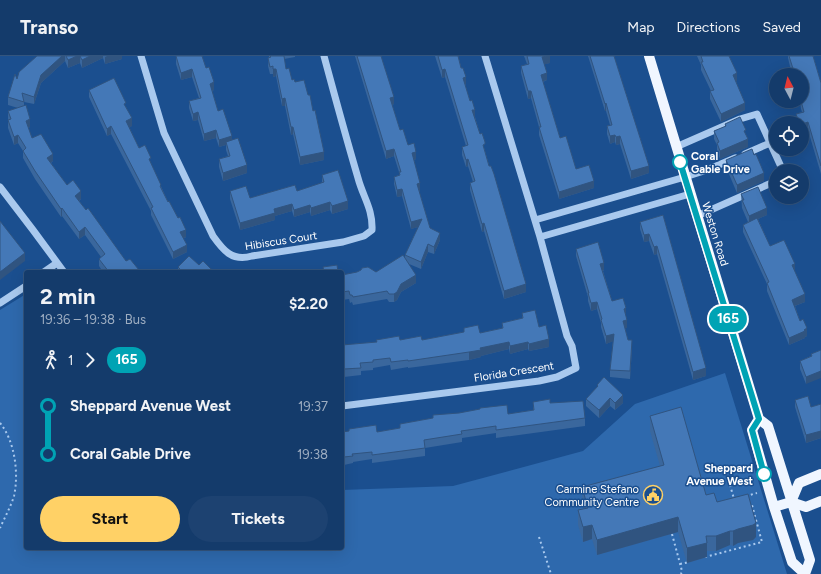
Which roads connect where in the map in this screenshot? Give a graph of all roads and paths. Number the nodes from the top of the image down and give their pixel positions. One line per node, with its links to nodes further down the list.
1 (141, 56): 2 (street, Hibiscus Court)
2 (324, 56)
3 (485, 56): 13 (street)
4 (649, 56): 7 (main road, Weston Road)
5 (769, 141): 7 (street)
6 (769, 143): 8 (street)
7 (676, 147): 8 (main road, Weston Road)
8 (685, 177): 11 (main road, Weston Road); 13 (street)
9 (769, 184): 12 (street)
10 (0, 187): 15 (street)
11 (690, 194): 12 (main road, Weston Road); 14 (street)
12 (697, 216): 21 (main road, Weston Road)
13 (535, 220): 14 (street)
14 (540, 237): 20 (street, Florida Crescent)
15 (57, 263): 16 (street); 17 (street)
16 (47, 270)
17 (62, 270)
18 (24, 287): 19 (street)
19 (0, 303)
20 (344, 406)
21 (759, 419): 28 (main road, Weston Road); 29 (main road, Weston Road)
22 (0, 423): 30 (path)
23 (821, 474): 28 (main road)
24 (730, 485): 26 (path)
25 (757, 493): 33 (path)
26 (739, 498)
27 (821, 500): 28 (main road)
28 (791, 502): 29 (main road); 38 (main road, Weston Road)
29 (774, 507): 38 (main road, Weston Road)
30 (0, 528)
31 (672, 534): 35 (path)
32 (539, 537): 36 (path)
33 (703, 558)
34 (695, 560): 35 (path)
35 (680, 564): 37 (path)
36 (551, 574)
37 (681, 574)
38 (805, 574)

